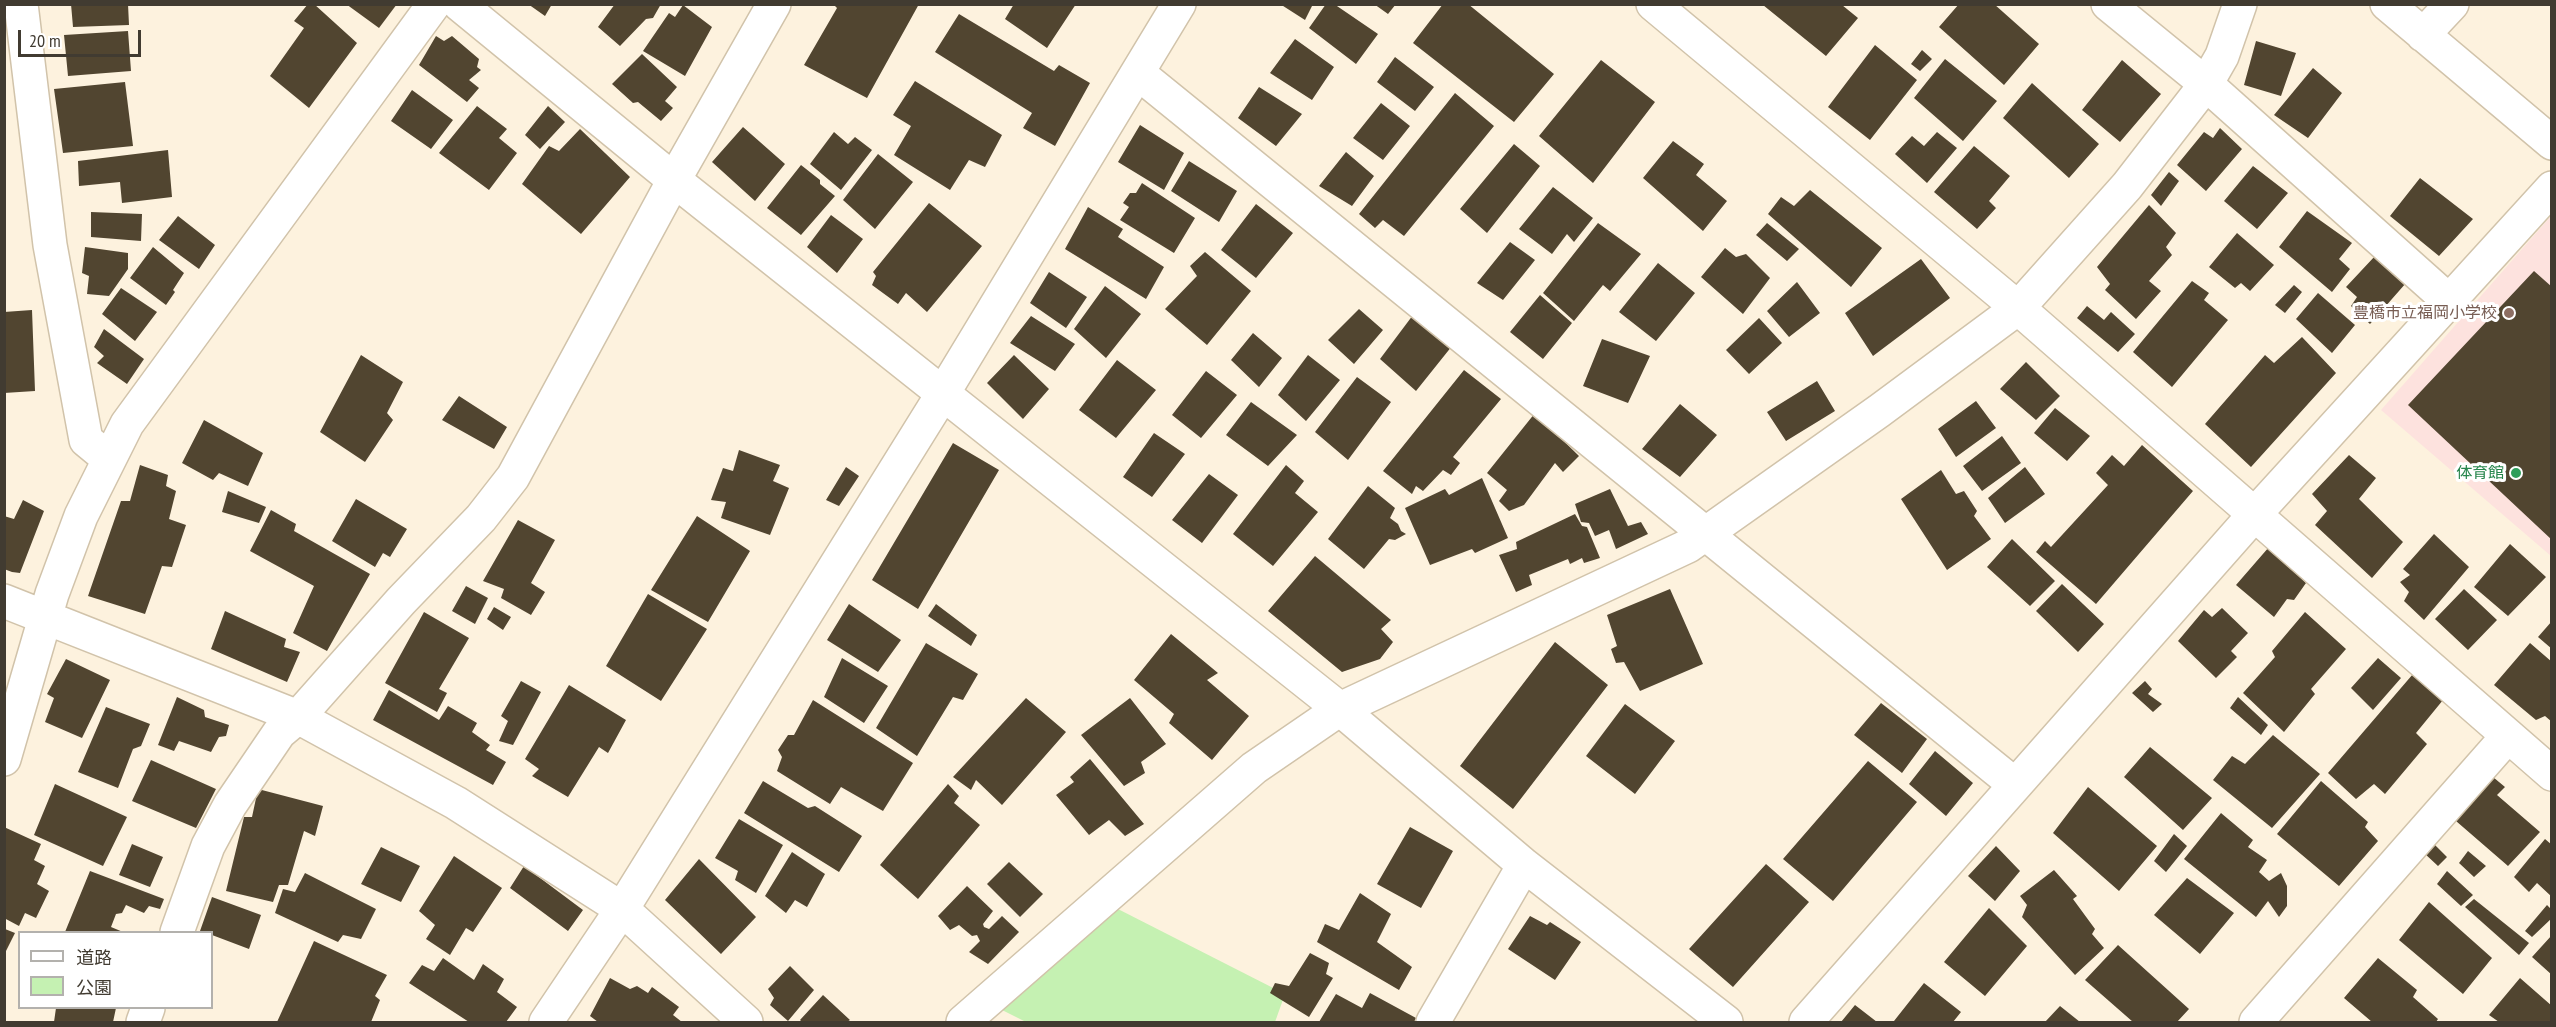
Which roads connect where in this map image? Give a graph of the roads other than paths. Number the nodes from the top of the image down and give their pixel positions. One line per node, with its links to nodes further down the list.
1 (21, 4): 20 (street)
2 (434, 4): 20 (street)
3 (459, 4): 15 (street)
4 (774, 4): 15 (street)
5 (1179, 4): 12 (street)
6 (1653, 4): 18 (street)
7 (2108, 4): 13 (street)
8 (2240, 4): 13 (street)
9 (2387, 4): 11 (street)
10 (2452, 4): 11 (street)
11 (2423, 35): 14 (street)
12 (1138, 73): 19 (street); 22 (street)
13 (2206, 84): 17 (street); 18 (street)
14 (2552, 143)
15 (674, 180): 19 (street); 26 (street)
16 (2552, 188): 17 (street)
17 (2449, 301): 21 (street)
18 (2018, 308): 21 (street); 22 (street)
19 (942, 394): 25 (street); 32 (street)
20 (110, 459): 24 (street)
21 (2254, 515): 27 (street); 30 (street)
22 (1708, 534): 25 (street); 30 (street)
23 (4, 601): 24 (street)
24 (47, 618): 26 (street); 28 (street)
25 (1340, 709): 31 (street); 35 (street)
26 (298, 717): 32 (street); 33 (street)
27 (2507, 736): 29 (street); 42 (street)
28 (4, 759)
29 (2552, 774)
30 (2014, 784): 41 (street)
31 (1524, 865): 39 (street); 40 (street)
32 (622, 909): 37 (street); 38 (street)
33 (178, 931)
34 (148, 1009): 36 (street)
35 (981, 1017)
36 (142, 1023)
37 (546, 1023)
38 (746, 1023)
39 (1433, 1023)
40 (1726, 1023)
41 (1806, 1023)
42 (2256, 1023)

